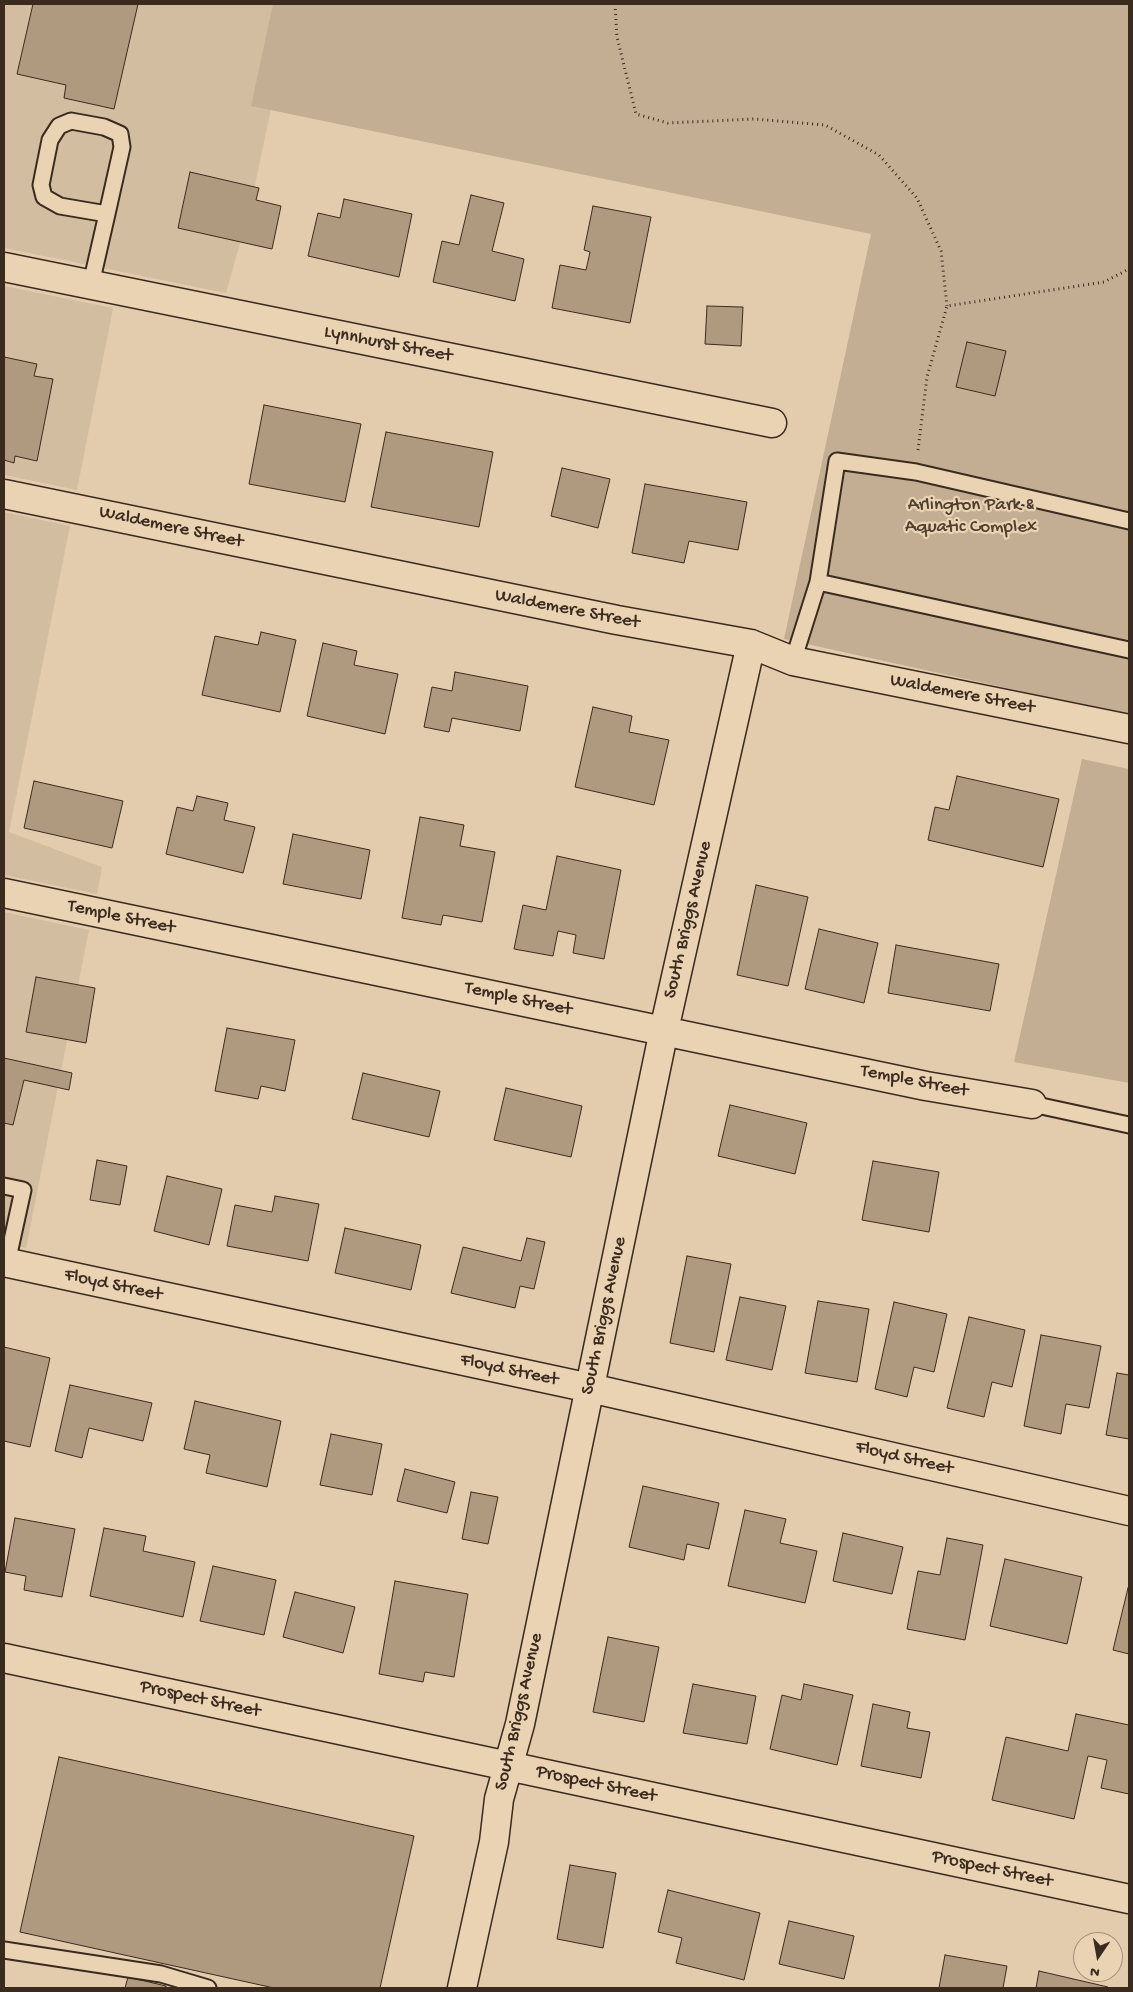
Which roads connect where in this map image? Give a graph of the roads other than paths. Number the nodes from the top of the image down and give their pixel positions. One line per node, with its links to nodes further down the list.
1 (107, 214): 1 (lane); 3 (lane)
2 (4, 267): 3 (street, Lynnhurst Street)
3 (90, 284): 4 (street, Lynnhurst Street)
4 (772, 423)
5 (4, 494): 8 (street, Waldemere Street)
6 (1129, 521): 7 (lane)
7 (818, 582): 9 (lane); 10 (lane)
8 (752, 644): 10 (street, Waldemere Street); 13 (street, South Briggs Avenue)
9 (1129, 650)
10 (793, 661): 11 (street, Waldemere Street)
11 (1129, 729)
12 (4, 893): 13 (street, Temple Street)
13 (664, 1030): 14 (street, Temple Street); 18 (street, South Briggs Avenue)
14 (1032, 1104): 15 (lane)
15 (1129, 1125)
16 (4, 1186): 17 (lane)
17 (5, 1263): 18 (street, Floyd Street)
18 (590, 1388): 19 (street, Floyd Street); 21 (street, South Briggs Avenue)
19 (1129, 1511)
20 (4, 1658): 21 (street, Prospect Street)
21 (508, 1766): 22 (street, Prospect Street); 25 (street, South Briggs Avenue)
22 (1129, 1899)
23 (4, 1950): 24 (lane)
24 (208, 1988)
25 (462, 1988)

